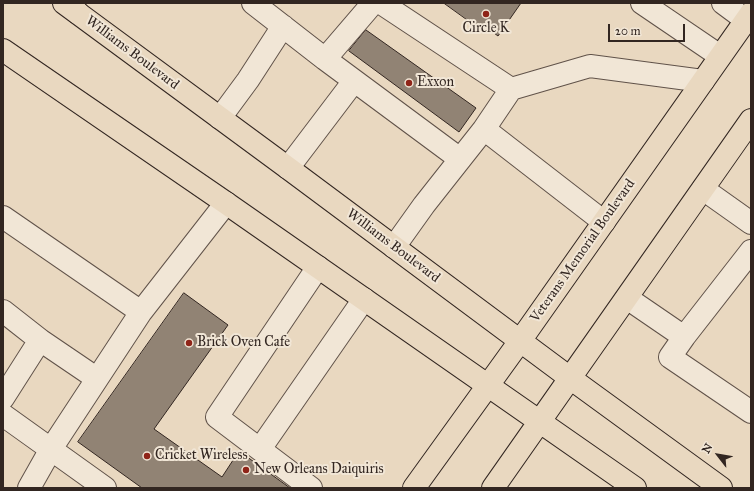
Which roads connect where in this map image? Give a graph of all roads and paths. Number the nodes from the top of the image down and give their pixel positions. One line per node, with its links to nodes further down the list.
1 (254, 3): 8 (lane)
2 (373, 3): 11 (lane)
3 (381, 3): 14 (lane)
4 (642, 3): 10 (lane)
5 (723, 3): 7 (lane)
6 (70, 6): 15 (main road, Williams Boulevard)
7 (748, 16): 10 (main road, Veterans Memorial Boulevard)
8 (283, 26): 11 (lane); 15 (lane)
9 (3, 50): 21 (main road)
10 (720, 56): 13 (main road, Veterans Memorial Boulevard)
11 (325, 59): 12 (lane)
12 (354, 80): 18 (lane); 19 (lane)
13 (703, 80): 14 (lane); 23 (main road, Veterans Memorial Boulevard)
14 (511, 89): 17 (lane)
15 (220, 118): 19 (main road, Williams Boulevard)
16 (750, 126): 20 (main road)
17 (484, 129): 18 (lane); 23 (lane)
18 (460, 159): 25 (lane)
19 (288, 168): 25 (main road, Williams Boulevard)
20 (703, 190): 24 (lane); 28 (main road)
21 (226, 203): 27 (main road); 31 (lane)
22 (3, 217): 31 (lane)
23 (604, 222): 34 (main road, Veterans Memorial Boulevard)
24 (751, 223)
25 (394, 247): 34 (main road, Williams Boulevard)
26 (751, 250): 32 (lane)
27 (318, 267): 29 (main road); 43 (lane)
28 (627, 298): 32 (lane); 36 (main road)
29 (364, 299): 37 (main road); 43 (lane)
30 (3, 311): 33 (lane)
31 (140, 312): 35 (lane)
32 (684, 337): 39 (lane)
33 (40, 340): 35 (lane); 38 (lane)
34 (520, 341): 36 (main road, Williams Boulevard); 37 (main road, Veterans Memorial Boulevard)
35 (96, 378): 42 (lane)
36 (570, 378): 41 (main road); 50 (main road, Williams Boulevard)
37 (488, 385): 41 (main road); 48 (main road, Veterans Memorial Boulevard)
38 (3, 398)
39 (751, 412)
40 (3, 415): 42 (lane)
41 (540, 422): 44 (main road); 49 (main road)
42 (51, 449): 45 (lane); 46 (lane)
43 (260, 449): 47 (lane)
44 (496, 487)
45 (29, 488)
46 (105, 488)
47 (311, 488)
48 (414, 488)
49 (635, 488)
50 (721, 488)

